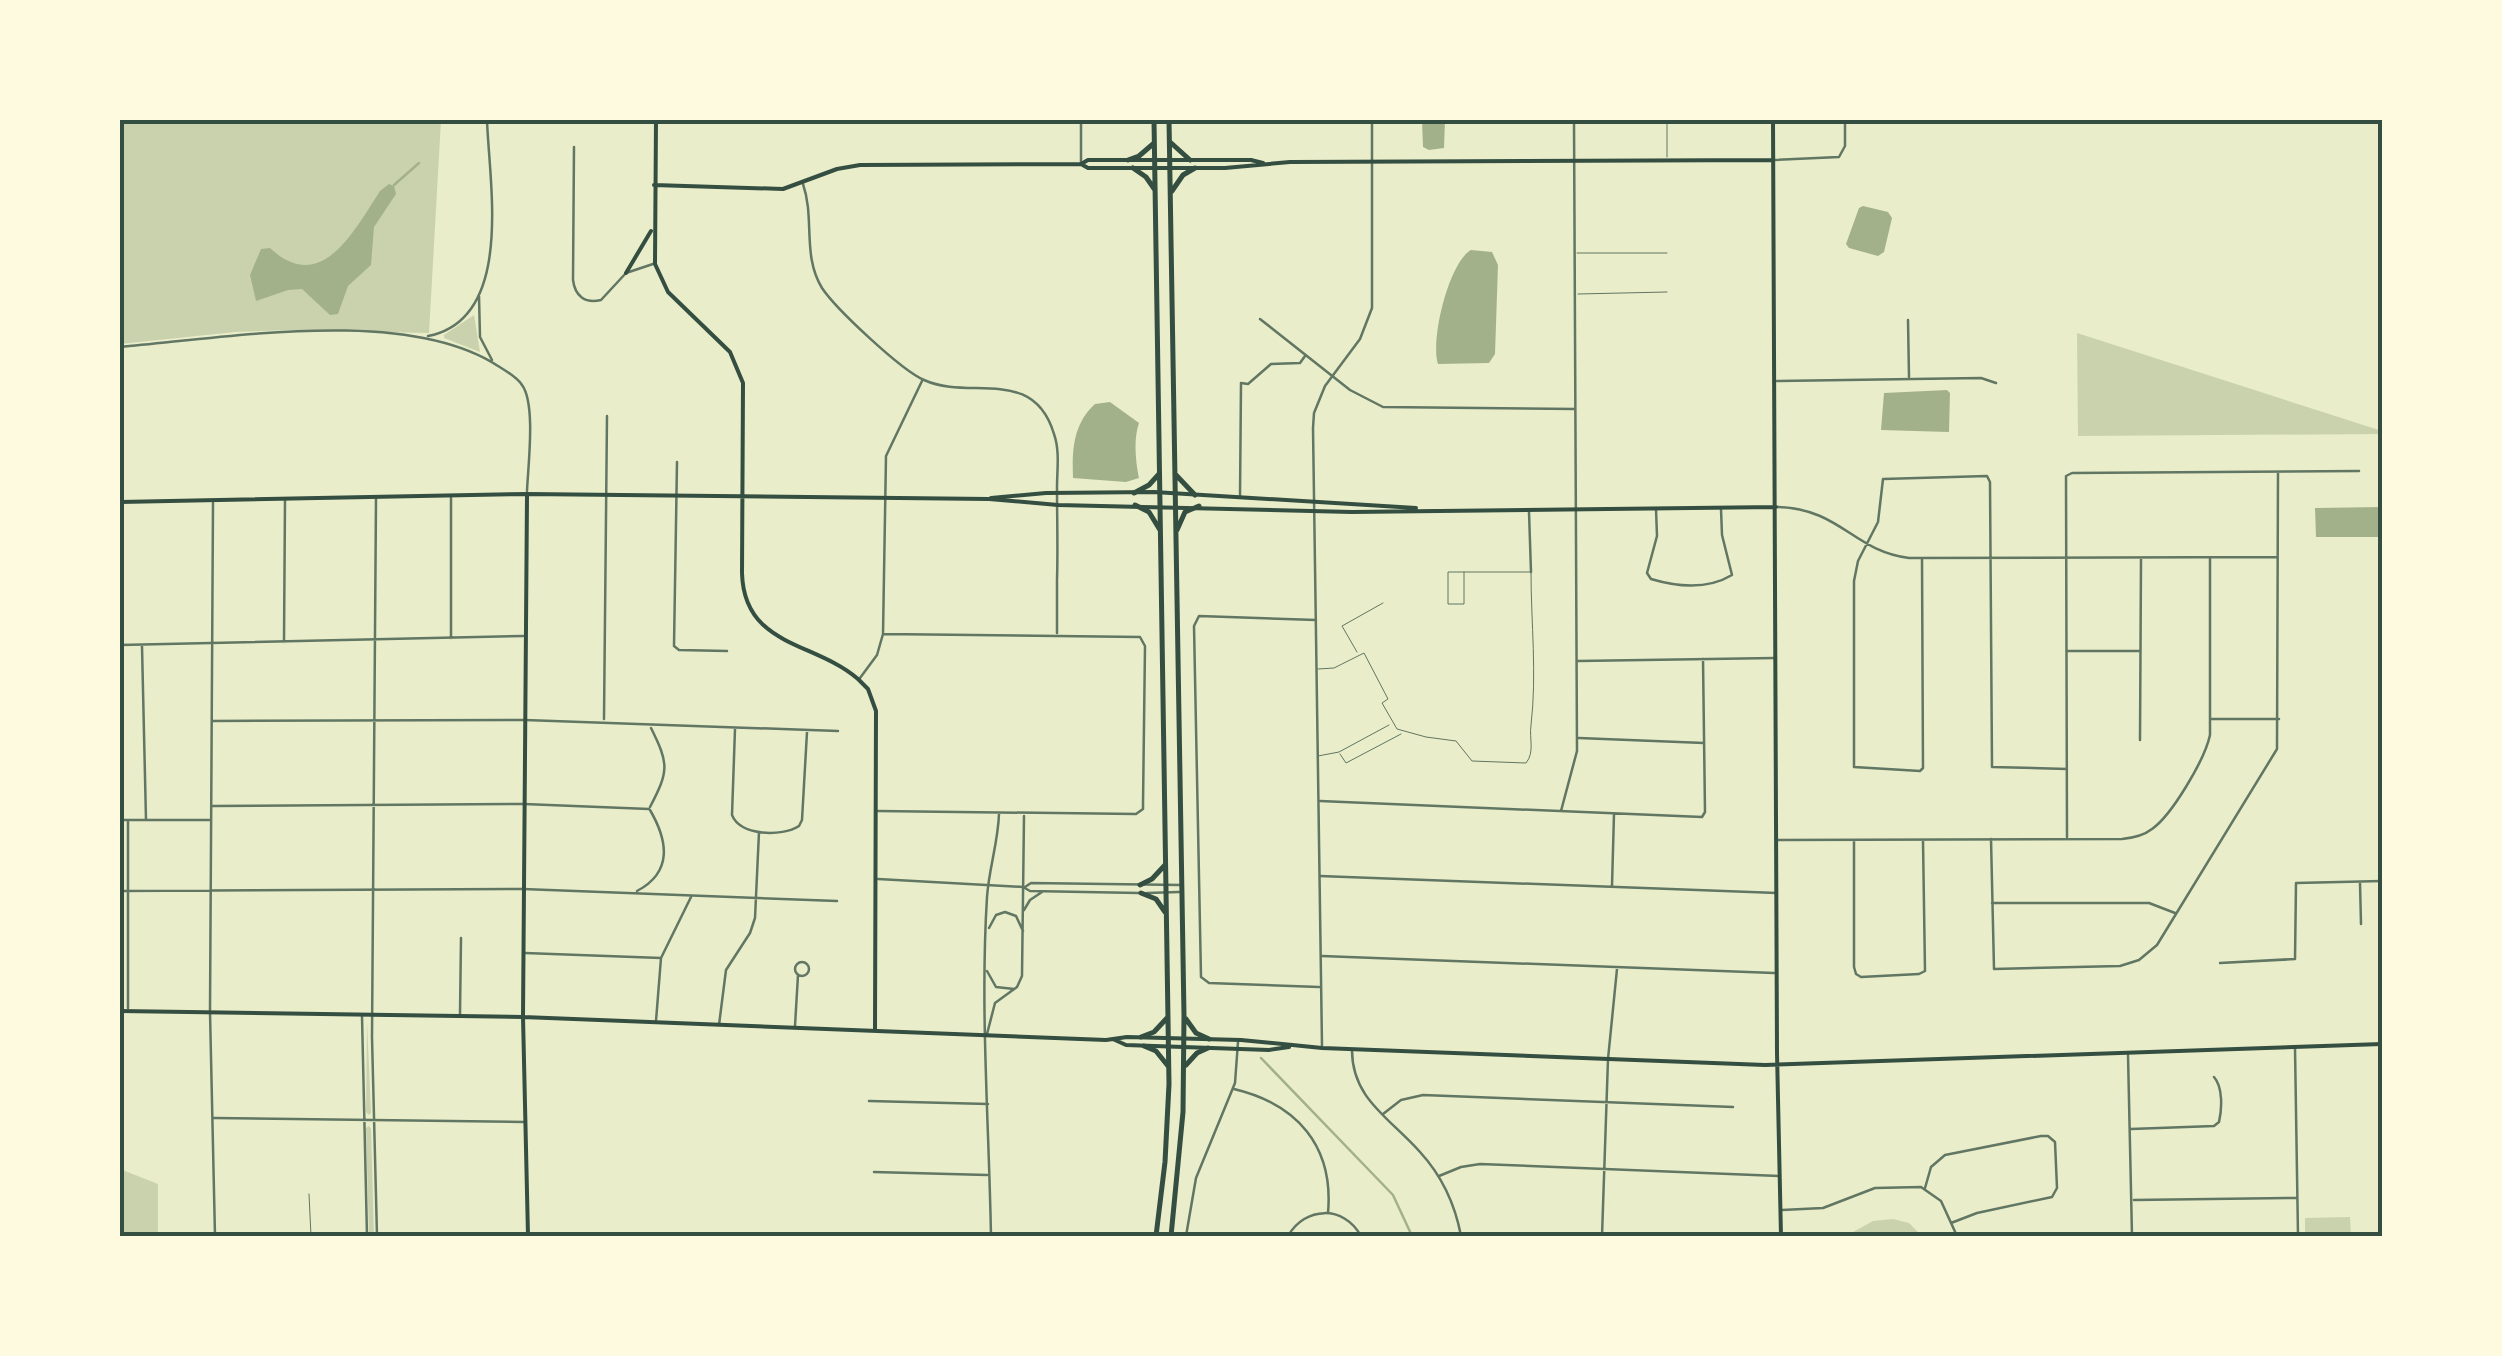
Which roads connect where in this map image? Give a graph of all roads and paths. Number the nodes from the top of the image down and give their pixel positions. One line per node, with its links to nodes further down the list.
1 (487, 120): 38 (street)
2 (656, 120): 29 (main road)
3 (1081, 120): 23 (street)
4 (1154, 120): 12 (highway)
5 (1169, 120): 11 (highway)
6 (1372, 120): 21 (street)
7 (1574, 120): 20 (street)
8 (1666, 120): 18 (lane)
9 (1773, 120): 19 (main road)
10 (1845, 120): 19 (street)
11 (1169, 141): 16 (highway); 17 (highway)
12 (1155, 142): 14 (highway); 15 (highway)
13 (574, 146): 36 (street)
14 (1128, 160): 15 (main road); 23 (main road)
15 (1155, 160): 16 (main road); 25 (highway)
16 (1169, 160): 17 (main road); 26 (highway)
17 (1190, 160): 22 (main road)
18 (1667, 160): 19 (main road); 20 (main road)
19 (1774, 160): 49 (main road)
20 (1573, 161): 21 (main road); 33 (street)
21 (1372, 162): 22 (main road); 46 (street)
22 (1262, 163): 27 (main road)
23 (1081, 164): 24 (main road); 28 (main road)
24 (1132, 168): 25 (main road); 30 (highway)
25 (1155, 168): 26 (main road); 30 (highway)
26 (1170, 168): 27 (main road); 31 (highway)
27 (1194, 168): 31 (highway)
28 (802, 184): 29 (main road); 48 (street)
29 (654, 185): 32 (main road)
30 (1156, 191): 55 (highway)
31 (1170, 193): 57 (highway)
32 (654, 226): 35 (main road); 36 (main road)
33 (1574, 253): 34 (lane); 39 (street)
34 (1667, 253)
35 (655, 264): 36 (street); 67 (main road)
36 (626, 273)
37 (1667, 292): 39 (lane)
38 (479, 294): 42 (street); 45 (street)
39 (1574, 294): 51 (street)
40 (1260, 319): 44 (street)
41 (1908, 320): 47 (street)
42 (416, 336): 43 (street); 45 (street)
43 (120, 347)
44 (1306, 355): 46 (street); 70 (street)
45 (496, 364): 61 (street)
46 (1332, 376): 51 (street); 74 (street)
47 (1909, 379): 49 (street); 50 (street)
48 (922, 380): 59 (street); 69 (street)
49 (1775, 381): 81 (main road)
50 (1996, 382)
51 (1575, 408): 83 (street)
52 (607, 416): 62 (street)
53 (676, 462): 65 (street)
54 (2359, 470): 56 (street)
55 (1160, 471): 58 (highway); 60 (highway)
56 (2278, 472): 91 (street); 94 (street)
57 (1174, 473): 63 (highway); 66 (highway)
58 (1161, 492): 60 (main road); 63 (main road); 78 (highway)
59 (1057, 493): 60 (main road); 72 (main road); 76 (street)
60 (1134, 493)
61 (528, 494): 62 (main road); 64 (main road); 102 (main road)
62 (606, 494): 65 (main road); 124 (street)
63 (1174, 494): 66 (main road); 79 (highway)
64 (452, 495): 68 (main road); 104 (street)
65 (676, 495): 67 (main road); 110 (street)
66 (1195, 495): 70 (main road)
67 (742, 496): 69 (main road); 118 (main road)
68 (376, 497): 71 (main road); 105 (street)
69 (885, 497): 72 (main road); 101 (street)
70 (1240, 498): 74 (main road)
71 (285, 499): 73 (main road); 106 (street)
72 (989, 499): 76 (main road)
73 (213, 500): 75 (main road); 107 (street)
74 (1314, 501): 85 (street); 86 (main road)
75 (120, 502)
76 (1058, 504): 77 (main road); 103 (street)
77 (1134, 505): 78 (main road); 88 (highway)
78 (1161, 505): 79 (main road); 88 (highway)
79 (1175, 506): 80 (main road); 89 (highway)
80 (1199, 506): 85 (main road); 89 (highway)
81 (1776, 507): 82 (main road); 90 (street); 114 (main road)
82 (1721, 508): 84 (main road); 84 (street)
83 (1576, 509): 84 (main road); 87 (main road); 116 (street)
84 (1656, 509)
85 (1314, 510): 86 (main road); 100 (street)
86 (1426, 510): 87 (main road)
87 (1529, 510): 98 (street)
88 (1161, 533): 157 (highway)
89 (1176, 533): 169 (highway)
90 (1867, 545): 92 (street); 92 (street); 93 (street)
91 (2279, 557): 96 (street); 119 (street)
92 (1922, 558): 93 (street)
93 (1990, 558): 94 (street); 136 (street)
94 (2066, 558): 95 (street); 111 (street)
95 (2141, 558): 96 (street); 112 (street)
96 (2210, 558): 122 (street)
97 (1464, 572): 97 (lane); 98 (lane)
98 (1530, 572): 130 (lane)
99 (1382, 603): 113 (lane)
100 (1316, 620): 117 (street); 198 (street)
101 (882, 634): 103 (street); 118 (street)
102 (526, 636): 104 (street); 121 (main road)
103 (1057, 636): 145 (street)
104 (451, 638): 105 (street)
105 (375, 640): 106 (street); 120 (street)
106 (284, 642): 107 (street)
107 (211, 643): 108 (street); 123 (street)
108 (142, 644): 109 (street); 149 (street)
109 (120, 645)
110 (727, 651)
111 (2066, 651): 112 (street); 136 (street)
112 (2142, 651): 132 (street)
113 (1360, 654): 117 (lane); 125 (lane)
114 (1776, 658): 115 (street); 155 (main road)
115 (1704, 660): 116 (street); 133 (street)
116 (1577, 661): 131 (street)
117 (1316, 669): 135 (street)
118 (858, 679): 142 (main road)
119 (2279, 719): 122 (street); 184 (street)
120 (375, 720): 121 (street); 123 (street); 139 (street)
121 (525, 720): 124 (street); 138 (main road)
122 (2210, 720): 154 (street)
123 (211, 721): 140 (street)
124 (604, 722): 126 (street)
125 (1392, 723): 130 (lane); 134 (lane)
126 (650, 724): 127 (street); 141 (street)
127 (736, 728): 128 (street); 151 (street)
128 (806, 730): 129 (street); 151 (street)
129 (838, 732)
130 (1404, 732): 134 (lane)
131 (1577, 738): 133 (street); 143 (street)
132 (2140, 740)
133 (1704, 743): 146 (street)
134 (1339, 752): 135 (lane)
135 (1318, 756): 137 (street)
136 (2067, 769): 154 (street)
137 (1319, 801): 143 (street); 158 (street)
138 (524, 804): 139 (street); 141 (street); 167 (main road)
139 (374, 805): 140 (street); 173 (street)
140 (211, 806): 150 (street)
141 (649, 809): 176 (street)
142 (878, 810): 144 (street); 159 (main road)
143 (1561, 811): 146 (street)
144 (999, 812): 145 (street); 164 (street)
145 (1024, 813): 165 (street)
146 (1614, 813): 166 (street)
147 (120, 820): 148 (street)
148 (128, 820): 149 (street); 171 (street)
149 (146, 820): 150 (street)
150 (210, 820): 172 (street)
151 (759, 830): 180 (street)
152 (1923, 839): 153 (street); 156 (street); 156 (street)
153 (1992, 839): 154 (street); 182 (street)
154 (2067, 839)
155 (1777, 840): 156 (street); 178 (main road)
156 (1854, 840)
157 (1166, 863): 163 (highway); 168 (highway)
158 (1319, 876): 166 (street); 191 (street)
159 (876, 879): 164 (street); 214 (main road)
160 (2382, 881): 161 (street)
161 (2360, 882): 186 (street); 193 (street)
162 (1055, 883): 163 (street); 165 (street); 175 (street)
163 (1140, 885): 168 (street)
164 (989, 886): 165 (street); 187 (street)
165 (1023, 887): 174 (street); 183 (street)
166 (1612, 887): 178 (street)
167 (524, 889): 173 (street); 176 (street); 190 (main road)
168 (1167, 889): 169 (street); 177 (street); 185 (highway)
169 (1182, 889): 210 (highway)
170 (120, 890): 171 (street)
171 (128, 890): 172 (street); 203 (street)
172 (210, 890): 173 (street); 204 (street)
173 (373, 890): 206 (street)
174 (1043, 891): 175 (street); 183 (street)
175 (1072, 891): 177 (street)
176 (633, 893): 179 (street)
177 (1141, 894): 185 (highway)
178 (1777, 894): 196 (main road)
179 (691, 896): 180 (street); 192 (street)
180 (756, 898): 181 (street); 212 (street)
181 (837, 901)
182 (1992, 903): 184 (street); 184 (street)
183 (1024, 910): 188 (street)
184 (2177, 914)
185 (1167, 917): 209 (highway)
186 (2362, 924)
187 (987, 932): 188 (street); 195 (street)
188 (1024, 932): 199 (street)
189 (461, 938): 207 (street)
190 (523, 953): 192 (street); 208 (main road)
191 (1320, 956): 194 (street); 198 (street)
192 (661, 958): 211 (street)
193 (2220, 964)
194 (1617, 968): 196 (street); 233 (street)
195 (987, 969): 199 (street); 200 (street)
196 (1776, 973): 234 (main road)
197 (798, 975): 213 (street)
198 (1321, 987): 228 (street)
199 (1014, 990): 201 (street)
200 (985, 995): 201 (street); 215 (street)
201 (997, 1001): 215 (street)
202 (120, 1011): 203 (main road)
203 (128, 1011): 204 (main road)
204 (210, 1012): 205 (main road); 244 (street)
205 (362, 1014): 206 (main road); 245 (street)
206 (372, 1014): 207 (main road); 246 (street)
207 (460, 1016): 208 (main road)
208 (523, 1016): 211 (main road); 247 (main road)
209 (1168, 1016): 216 (highway); 217 (highway)
210 (1184, 1016): 218 (highway); 221 (highway)
211 (656, 1022): 212 (main road)
212 (719, 1024): 213 (main road)
213 (795, 1028): 214 (main road)
214 (875, 1031): 215 (main road)
215 (987, 1035): 219 (main road); 241 (street)
216 (1140, 1037): 217 (main road); 219 (main road)
217 (1169, 1038): 221 (main road); 224 (highway)
218 (1209, 1039): 220 (main road); 221 (main road)
219 (1116, 1040): 223 (main road)
220 (1238, 1040): 225 (main road); 229 (street)
221 (1183, 1043): 224 (main road); 227 (main road); 236 (highway)
222 (2382, 1044): 226 (main road); 231 (street)
223 (1144, 1046): 224 (main road); 235 (highway)
224 (1169, 1046): 235 (highway)
225 (1294, 1046): 228 (main road); 229 (main road)
226 (2295, 1047): 232 (main road); 256 (street)
227 (1208, 1048): 229 (main road); 236 (highway)
228 (1322, 1048): 230 (main road)
229 (1238, 1049): 238 (street)
230 (1352, 1049): 233 (main road); 243 (street)
231 (2382, 1052)
232 (2128, 1053): 234 (main road); 248 (street)
233 (1608, 1059): 234 (main road); 240 (street)
234 (1777, 1065): 253 (main road)
235 (1169, 1068): 267 (highway)
236 (1184, 1068): 268 (highway)
237 (2214, 1077): 248 (street)
238 (1233, 1089): 259 (street); 269 (street)
239 (869, 1100): 241 (street)
240 (1606, 1102): 242 (street); 243 (street); 249 (street)
241 (988, 1104): 251 (street)
242 (1733, 1107)
243 (1383, 1114): 252 (street)
244 (212, 1118): 245 (street); 261 (street)
245 (364, 1120): 246 (street); 263 (street)
246 (374, 1120): 247 (street); 264 (street)
247 (525, 1122): 265 (main road)
248 (2129, 1130): 257 (street)
249 (1604, 1168): 252 (street); 253 (street); 273 (street)
250 (874, 1172): 251 (street)
251 (990, 1175): 266 (street)
252 (1439, 1176): 272 (street)
253 (1780, 1176): 258 (main road)
254 (1925, 1188): 258 (street); 260 (street); 260 (street)
255 (309, 1194): 262 (lane)
256 (2297, 1198): 257 (street); 278 (street)
257 (2131, 1200): 277 (street)
258 (1780, 1210): 275 (main road)
259 (1328, 1213): 270 (street); 271 (street)
260 (1951, 1222): 276 (street)
261 (215, 1236)
262 (312, 1236)
263 (368, 1236)
264 (376, 1236)
265 (528, 1236)
266 (992, 1236)
267 (1156, 1236)
268 (1170, 1236)
269 (1186, 1236)
270 (1288, 1236)
271 (1361, 1236)
272 (1462, 1236)
273 (1602, 1236): 274 (street)
274 (1631, 1236)
275 (1780, 1236)
276 (1957, 1236)
277 (2132, 1236)
278 (2298, 1236)

